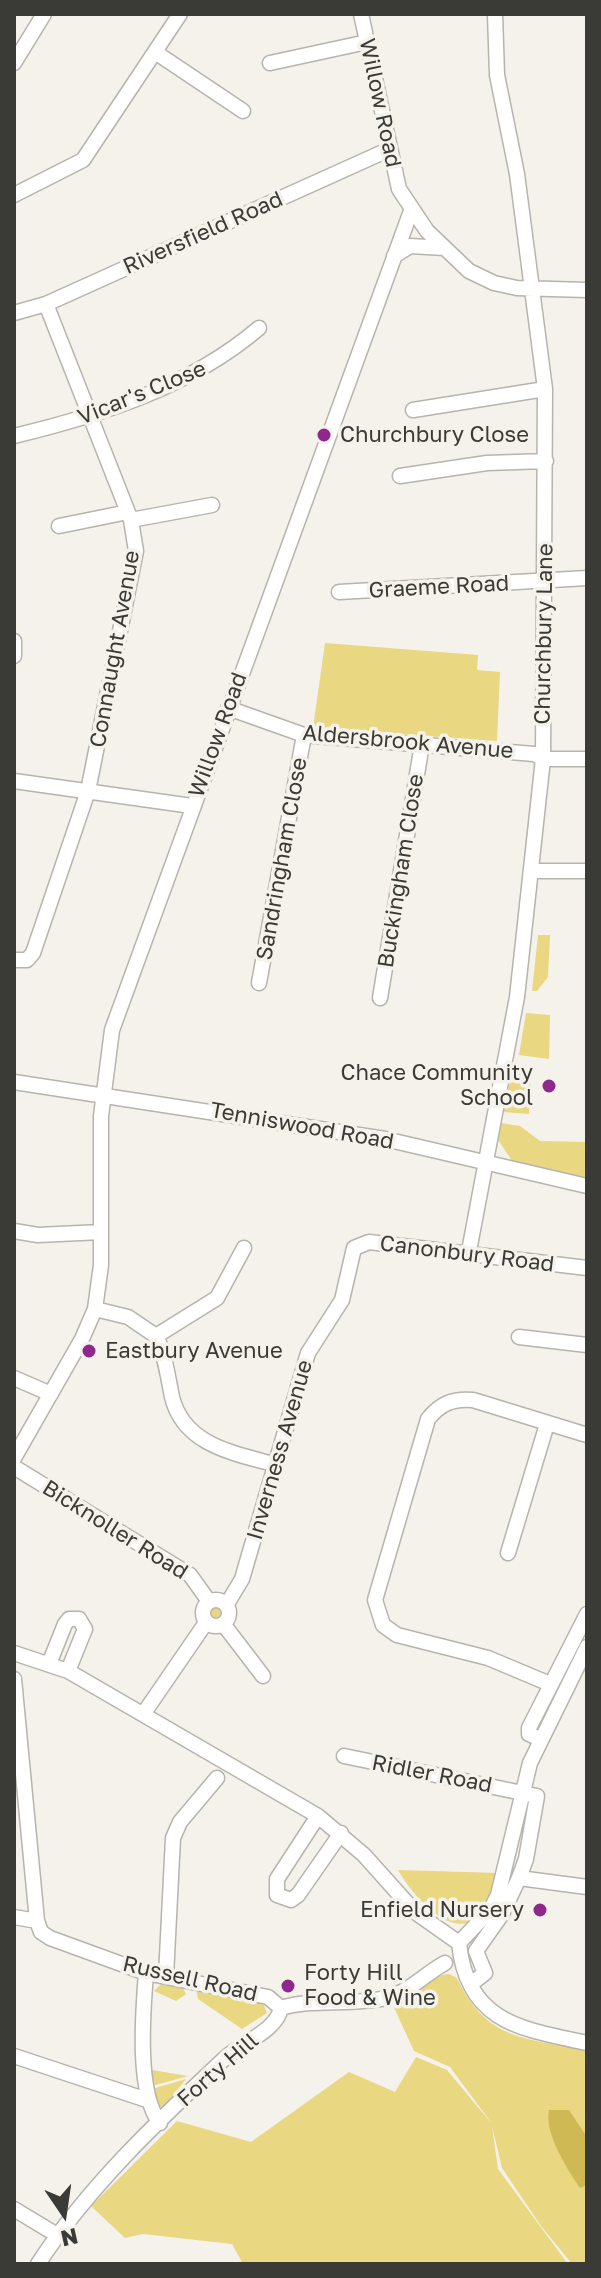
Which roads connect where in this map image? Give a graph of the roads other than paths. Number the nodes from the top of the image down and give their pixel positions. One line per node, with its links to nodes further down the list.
1 (180, 14): 6 (street)
2 (363, 14): 5 (street, Willow Road)
3 (495, 14): 15 (street, Churchbury Lane)
4 (45, 15): 7 (street)
5 (367, 42): 8 (street); 10 (street, Willow Road)
6 (155, 52): 9 (street); 11 (street)
7 (14, 63)
8 (270, 63)
9 (243, 111)
10 (390, 149): 12 (street, Willow Road); 17 (street, Riversfield Road)
11 (14, 195)
12 (411, 211): 13 (street); 14 (street, Willow Road)
13 (445, 248): 14 (street); 15 (street)
14 (394, 256): 34 (street, Willow Road)
15 (534, 289): 16 (street); 20 (street, Churchbury Lane)
16 (587, 290)
17 (46, 304): 18 (street, Riversfield Road); 22 (street, Connaught Avenue)
18 (14, 313)
19 (259, 328): 22 (street, Vicar's Close)
20 (545, 389): 21 (street); 24 (street, Churchbury Lane)
21 (413, 410)
22 (90, 417): 23 (street, Vicar's Close); 27 (street, Connaught Avenue)
23 (14, 436)
24 (546, 461): 25 (street); 30 (street, Churchbury Lane)
25 (400, 476)
26 (212, 505): 27 (street)
27 (129, 516): 28 (street); 40 (street, Connaught Avenue)
28 (59, 526)
29 (587, 578): 30 (street, Graeme Road)
30 (544, 580): 31 (street, Graeme Road); 37 (street, Churchbury Lane)
31 (339, 592)
32 (14, 641): 33 (street)
33 (14, 656)
34 (228, 708): 35 (street, Aldersbrook Avenue); 41 (street, Willow Road)
35 (304, 735): 36 (street, Aldersbrook Avenue); 45 (street, Sandringham Close)
36 (422, 744): 37 (street, Aldersbrook Avenue); 46 (street, Buckingham Close)
37 (543, 759): 38 (street, Aldersbrook Avenue); 42 (street, Churchbury Lane)
38 (587, 759)
39 (14, 781): 40 (street)
40 (88, 791): 41 (street); 44 (street, Connaught Avenue)
41 (192, 806): 48 (street, Willow Road)
42 (534, 871): 43 (street); 49 (street, Churchbury Lane)
43 (587, 871)
44 (14, 960)
45 (259, 983)
46 (380, 998)
47 (14, 1082): 48 (street, Tenniswood Road)
48 (103, 1094): 49 (street, Tenniswood Road); 52 (street, Willow Road)
49 (484, 1162): 50 (street, Tenniswood Road); 54 (street, Churchbury Lane)
50 (587, 1186)
51 (14, 1231): 52 (street)
52 (101, 1232): 57 (street, Willow Road)
53 (244, 1248): 58 (street)
54 (473, 1253): 55 (street, Canonbury Road); 56 (street, Canonbury Road)
55 (352, 1254): 66 (street, Inverness Avenue)
56 (587, 1268)
57 (95, 1309): 58 (street); 62 (street, Willow Road)
58 (156, 1336): 66 (street)
59 (519, 1337): 60 (street)
60 (587, 1345)
61 (14, 1378): 62 (street)
62 (51, 1394): 65 (street, Willow Road)
63 (547, 1424): 64 (street); 68 (street); 80 (street)
64 (587, 1435)
65 (14, 1458)
66 (276, 1465): 70 (street, Inverness Avenue)
67 (14, 1467): 69 (street, Bicknoller Road)
68 (508, 1553)
69 (208, 1600): 70 (street); 72 (street)
70 (227, 1604): 73 (street, Inverness Avenue)
71 (587, 1614): 80 (street)
72 (205, 1624): 73 (street); 82 (street)
73 (224, 1625): 78 (street)
74 (587, 1647): 84 (street)
75 (16, 1653): 76 (street); 79 (street)
76 (49, 1664): 77 (street); 77 (street)
77 (68, 1671): 81 (street)
78 (263, 1676)
79 (14, 1678): 93 (street)
80 (550, 1684): 84 (street)
81 (109, 1694): 82 (street); 83 (street)
82 (146, 1710): 83 (street)
83 (175, 1732): 88 (street)
84 (540, 1739): 87 (street)
85 (344, 1756): 87 (street, Ridler Road)
86 (217, 1778): 97 (street)
87 (520, 1791): 90 (street); 94 (street)
88 (318, 1816): 89 (street); 89 (street)
89 (341, 1833): 94 (street)
90 (519, 1878): 91 (street); 98 (street)
91 (587, 1887)
92 (14, 1917): 93 (street, Russell Road)
93 (37, 1921): 96 (street, Russell Road)
94 (459, 1938): 98 (street)
95 (445, 1963): 99 (street)
96 (146, 1973): 97 (street, Russell Road); 102 (street)
97 (166, 1976): 99 (street, Russell Road)
98 (471, 1984): 100 (street)
99 (281, 2008): 103 (street, Forty Hill)
100 (587, 2043)
101 (14, 2056): 102 (street)
102 (147, 2100): 103 (street)
103 (160, 2123): 105 (street, Forty Hill)
104 (14, 2209): 105 (street)
105 (57, 2235): 106 (street, Forty Hill)
106 (38, 2264)

